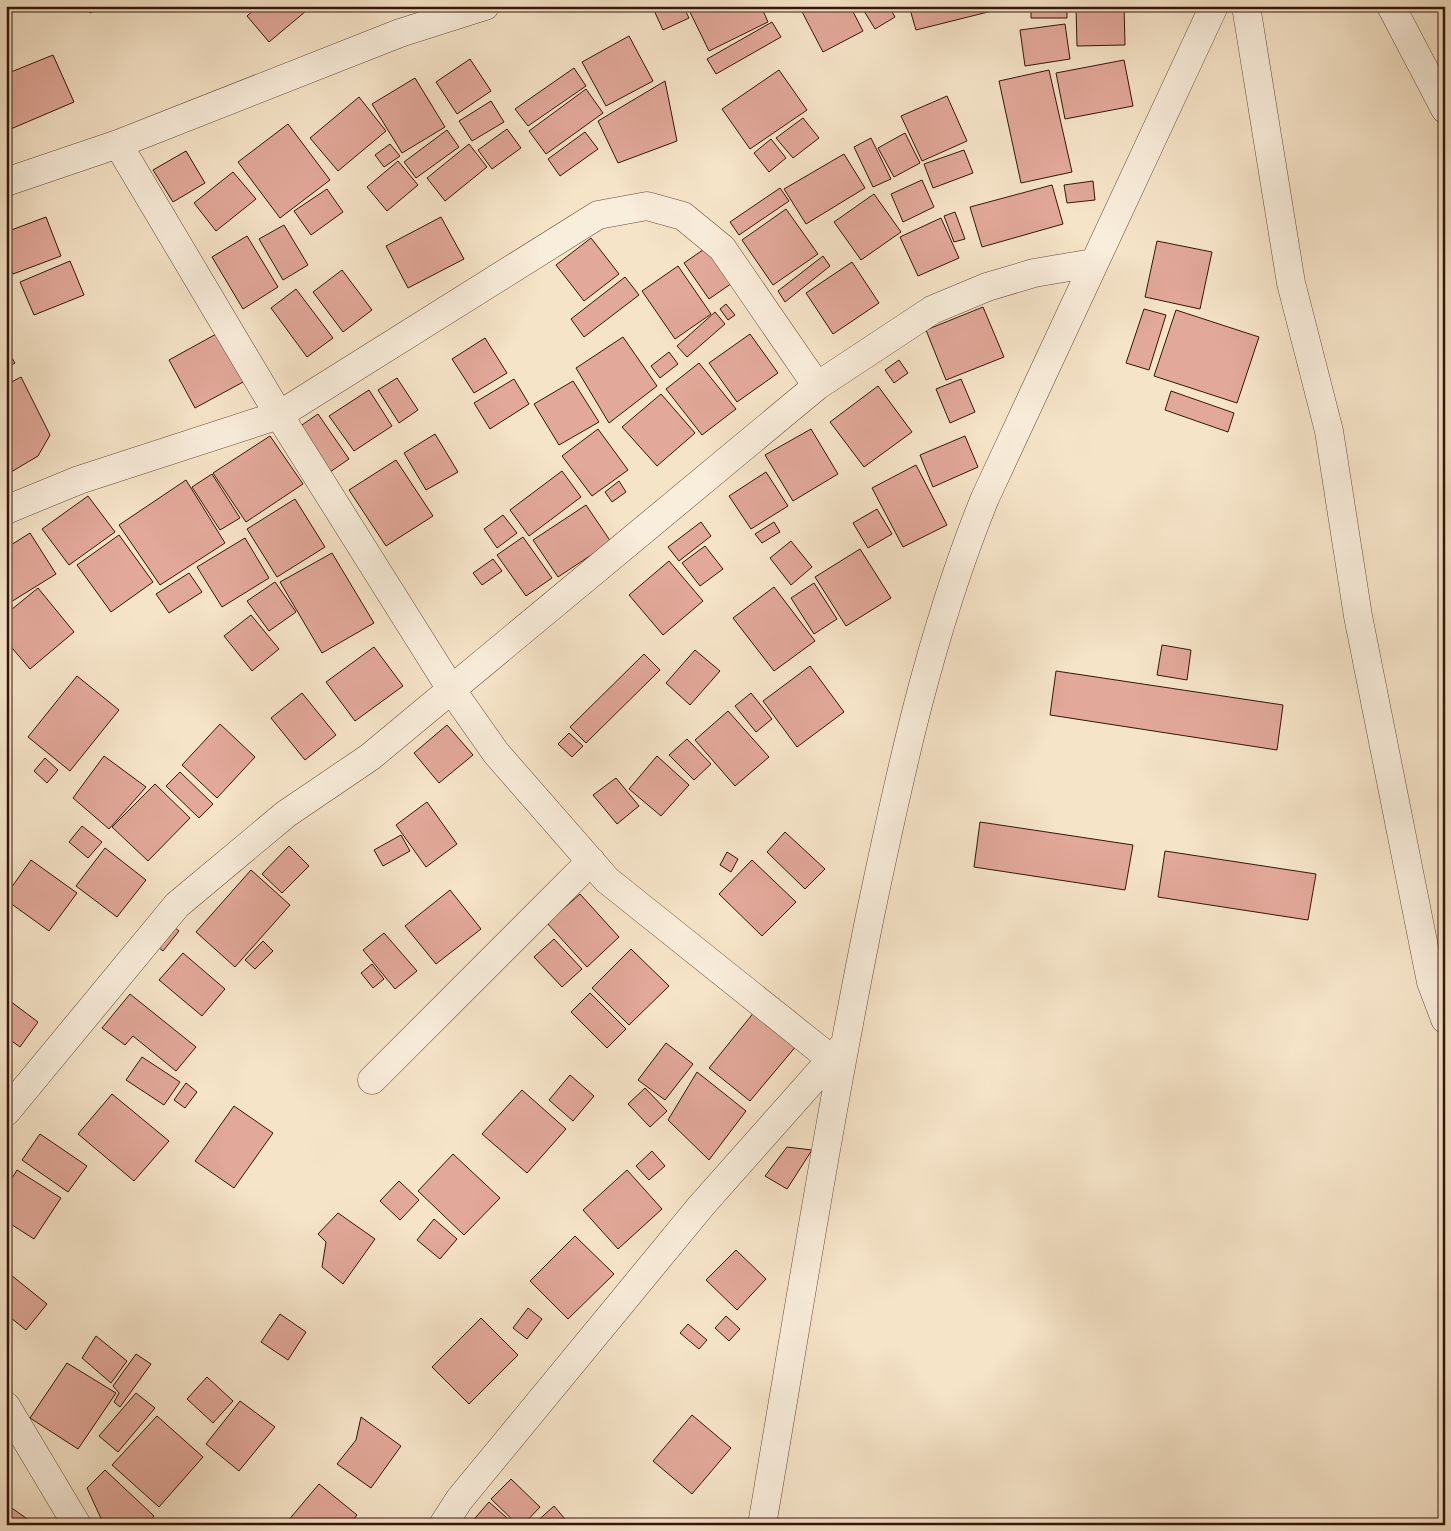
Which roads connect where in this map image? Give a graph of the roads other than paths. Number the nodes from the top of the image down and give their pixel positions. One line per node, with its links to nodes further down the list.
1 (412, 6): 6 (street)
2 (485, 6): 6 (street)
3 (1214, 6): 10 (street)
4 (1246, 6): 16 (street)
5 (1391, 6): 7 (street)
6 (400, 33): 8 (street)
7 (1442, 97)
8 (118, 144): 9 (street); 12 (street)
9 (6, 182)
10 (1092, 263): 11 (street); 17 (street)
11 (817, 386): 12 (street); 14 (street)
12 (279, 415): 13 (street); 14 (street)
13 (6, 510)
14 (451, 689): 15 (street); 19 (street)
15 (591, 862): 17 (street); 18 (street)
16 (1445, 1018)
17 (837, 1052): 22 (street); 23 (street)
18 (372, 1080)
19 (6, 1112)
20 (6, 1406): 21 (street)
21 (77, 1525)
22 (443, 1525)
23 (762, 1525)

